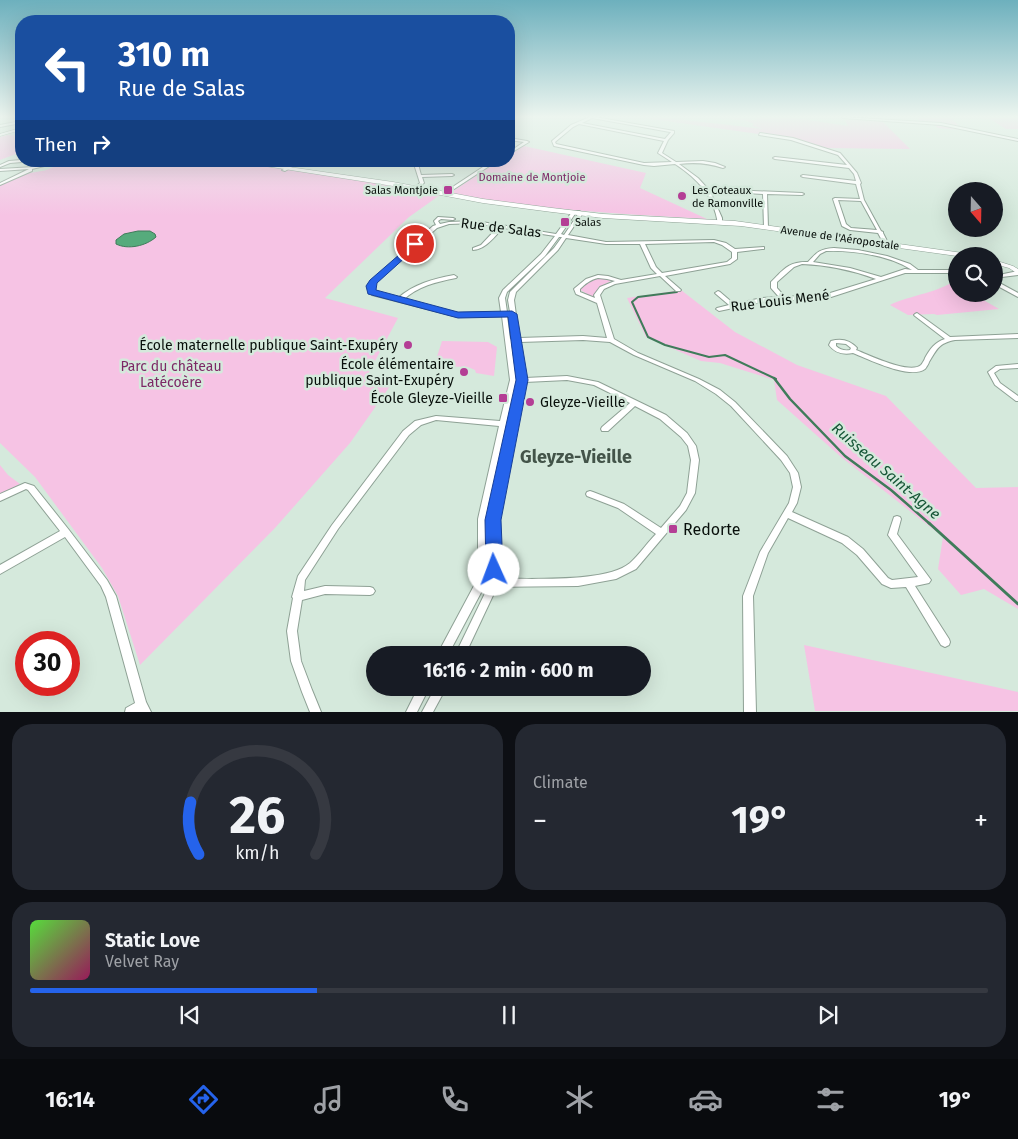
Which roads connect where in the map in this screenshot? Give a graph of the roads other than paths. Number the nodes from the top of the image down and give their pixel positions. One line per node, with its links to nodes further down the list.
1 (577, 150): 6 (street)
2 (661, 150): 6 (street)
3 (828, 150): 13 (street)
4 (775, 158): 13 (street)
5 (15, 162): 14 (street)
6 (674, 163): 12 (street); 25 (street)
7 (39, 167): 15 (street)
8 (268, 167): 16 (street, Avenue de l'Aéropostale)
9 (290, 167): 16 (street)
10 (417, 167): 18 (street)
11 (486, 167): 26 (street)
12 (723, 167)
13 (851, 167): 22 (street)
14 (0, 168): 15 (street)
15 (35, 168): 21 (street)
16 (284, 170): 24 (street, Avenue de l'Aéropostale)
17 (452, 175): 18 (street)
18 (420, 176): 24 (street)
19 (804, 176): 22 (street)
20 (0, 179): 21 (street)
21 (11, 179): 23 (street)
22 (859, 183): 29 (street)
23 (0, 184)
24 (416, 188): 26 (street, Avenue de l'Aéropostale)
25 (707, 190): 27 (street); 31 (street)
26 (444, 194): 30 (street, Avenue de l'Aéropostale)
27 (765, 194): 28 (street); 33 (street)
28 (802, 194)
29 (862, 200): 34 (street); 34 (street)
30 (578, 212): 31 (street, Avenue de l'Aéropostale); 35 (street)
31 (720, 222): 33 (street, Avenue de l'Aéropostale)
32 (500, 227): 35 (street, Rue de Salas); 39 (street); 59 (street, Rue de Salas)
33 (766, 228): 37 (street, Avenue de l'Aéropostale)
34 (881, 232): 37 (street)
35 (562, 236): 36 (street, Rue de Salas); 63 (street); 64 (street)
36 (642, 242): 40 (street, Rue de Salas); 50 (street)
37 (887, 245): 41 (street, Avenue de l'Aéropostale)
38 (762, 248): 40 (street)
39 (475, 249)
40 (734, 251): 50 (street)
41 (941, 252): 42 (street, Avenue de l'Aéropostale); 43 (street, Avenue de l'Aéropostale)
42 (948, 253)
43 (948, 253)
44 (810, 262): 47 (street); 52 (street); 58 (street)
45 (1003, 264): 46 (street)
46 (1015, 268): 49 (street)
47 (916, 270): 48 (street, Rue Louis Mené); 52 (street, Rue Louis Mené)
48 (948, 272)
49 (1003, 273)
50 (662, 275): 53 (street); 55 (street)
51 (454, 277): 59 (street)
52 (879, 278): 58 (street, Rue Louis Mené)
53 (621, 282): 60 (street); 60 (street)
54 (1003, 287): 57 (street)
55 (678, 290)
56 (718, 293): 61 (street)
57 (1018, 295)
58 (784, 299): 61 (street, Rue Louis Mené)
59 (400, 300): 63 (street, Rue de Salas)
60 (599, 302): 70 (street)
61 (733, 306): 62 (street, Rue Louis Mené)
62 (719, 309)
63 (505, 314): 64 (street, Rue de Salas); 68 (street)
64 (512, 314): 69 (street)
65 (917, 315): 67 (street)
66 (1018, 336): 67 (street)
67 (949, 339): 71 (street)
68 (508, 340): 69 (street); 73 (street)
69 (516, 340): 70 (street); 73 (street)
70 (611, 340): 80 (street)
71 (854, 351)
72 (1018, 366): 74 (street)
73 (518, 380): 75 (street); 76 (street)
74 (1018, 399)
75 (634, 403): 77 (street); 83 (street)
76 (508, 425): 86 (street); 87 (street); 89 (street)
77 (605, 429)
78 (590, 494): 83 (street)
79 (0, 498): 82 (street)
80 (787, 514): 85 (street); 100 (street)
81 (897, 519): 85 (street)
82 (66, 532): 84 (street); 95 (street)
83 (660, 532): 87 (street)
84 (0, 570)
85 (908, 583): 90 (street)
86 (481, 584): 87 (street); 91 (street)
87 (494, 584): 92 (street)
88 (370, 591): 89 (street)
89 (297, 597): 97 (street)
90 (944, 642)
91 (447, 646)
92 (464, 646)
93 (420, 696): 98 (street)
94 (436, 696): 99 (street)
95 (143, 708): 96 (street)
96 (130, 712)
97 (316, 712)
98 (411, 712)
99 (427, 712)
100 (750, 712)

